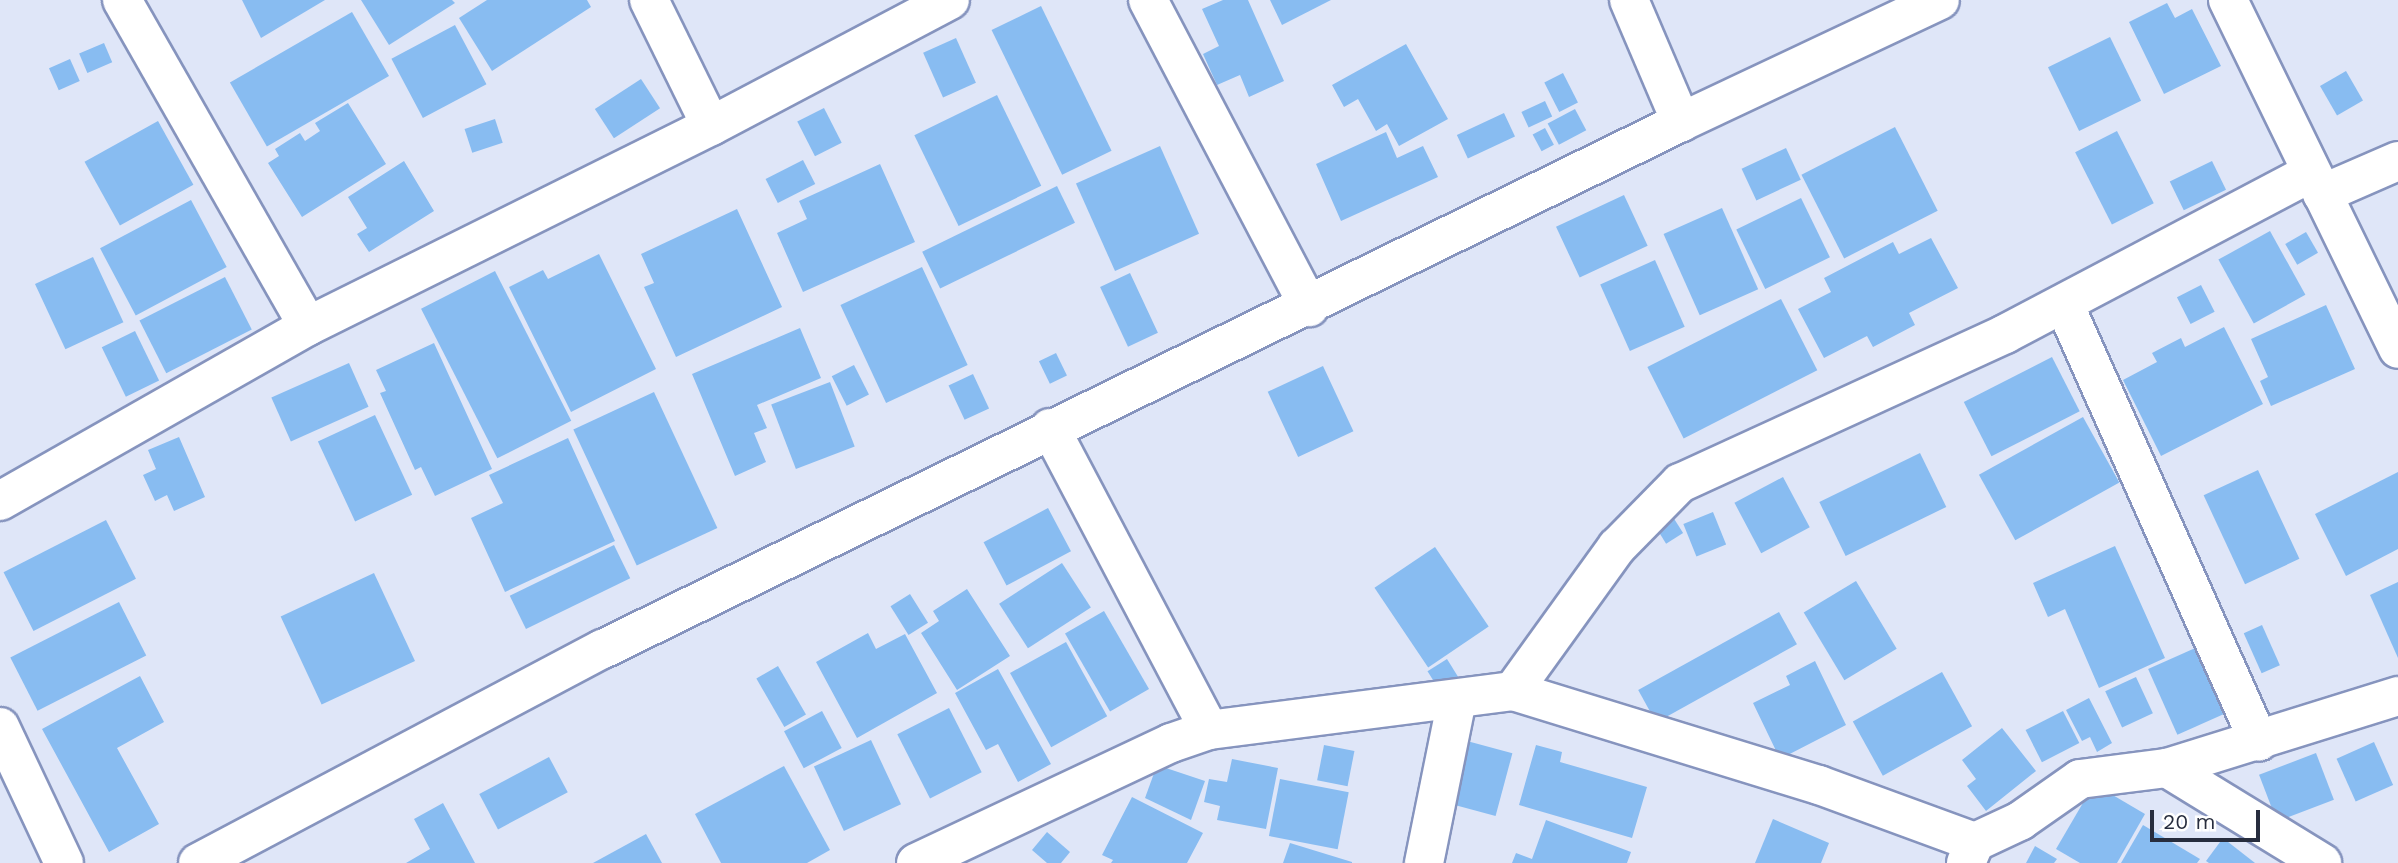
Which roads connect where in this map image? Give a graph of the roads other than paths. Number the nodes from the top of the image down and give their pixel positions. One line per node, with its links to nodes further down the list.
1 (122, 0): 14 (street)
2 (649, 0): 9 (street)
3 (950, 0): 9 (street)
4 (1148, 0): 13 (street)
5 (1629, 0): 8 (street)
6 (1940, 0): 8 (street)
7 (2228, 0): 11 (street)
8 (1681, 122): 13 (street)
9 (711, 126): 14 (street)
10 (2398, 161): 11 (street)
11 (2317, 183): 12 (street); 15 (street)
12 (2064, 304): 18 (street); 23 (street)
13 (1309, 307): 16 (street)
14 (308, 326): 17 (street)
15 (2398, 349)
16 (1050, 428): 22 (street); 28 (street)
17 (0, 501)
18 (1513, 691): 20 (street); 25 (street)
19 (2398, 696): 23 (street)
20 (1457, 699): 22 (street); 29 (street)
21 (0, 727): 27 (street)
22 (1209, 730): 26 (street)
23 (2259, 742): 24 (street)
24 (2167, 768): 25 (street); 30 (street)
25 (1970, 853)
26 (925, 861)
27 (64, 863)
28 (198, 863)
29 (1424, 863)
30 (2322, 863)

